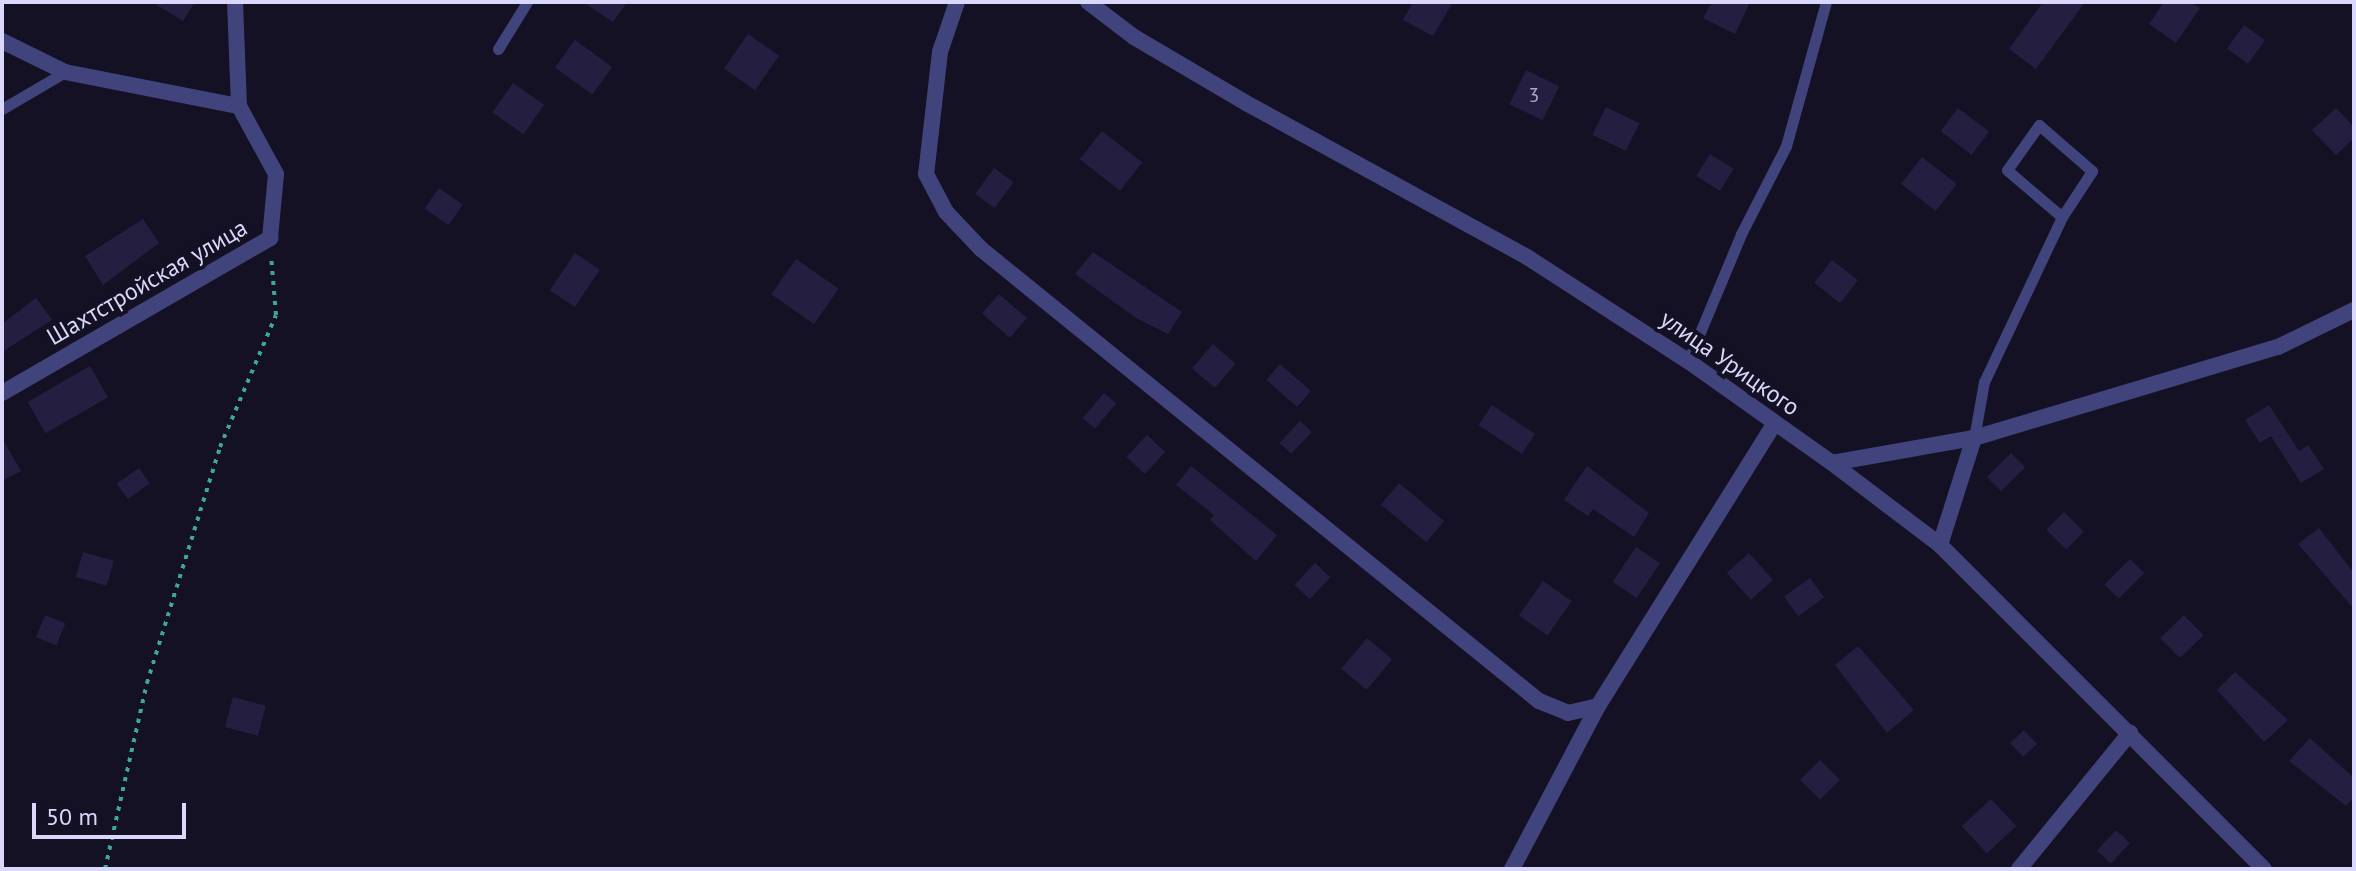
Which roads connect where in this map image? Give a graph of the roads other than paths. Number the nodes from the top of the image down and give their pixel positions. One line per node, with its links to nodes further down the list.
1 (235, 2): 9 (street, Шахтстройская улица)
2 (527, 2): 7 (lane)
3 (957, 2): 19 (street)
4 (1088, 2): 13 (street, улица Урицкого)
5 (1826, 2): 13 (lane)
6 (2, 41): 8 (street)
7 (498, 49)
8 (65, 72): 9 (street); 10 (lane)
9 (239, 106): 14 (street, Шахтстройская улица)
10 (2, 109)
11 (2062, 217): 11 (lane); 16 (lane)
12 (2354, 310): 16 (street)
13 (1688, 361): 15 (street, улица Урицкого)
14 (2, 393)
15 (1775, 423): 17 (street, улица Урицкого); 19 (street)
16 (1974, 438): 17 (street); 18 (street)
17 (1832, 463): 18 (street, улица Урицкого)
18 (1940, 545): 20 (street, улица Урицкого)
19 (1598, 706): 21 (street)
20 (2130, 733): 22 (street); 23 (street, улица Урицкого)
21 (1512, 869)
22 (2019, 869)
23 (2264, 869)

